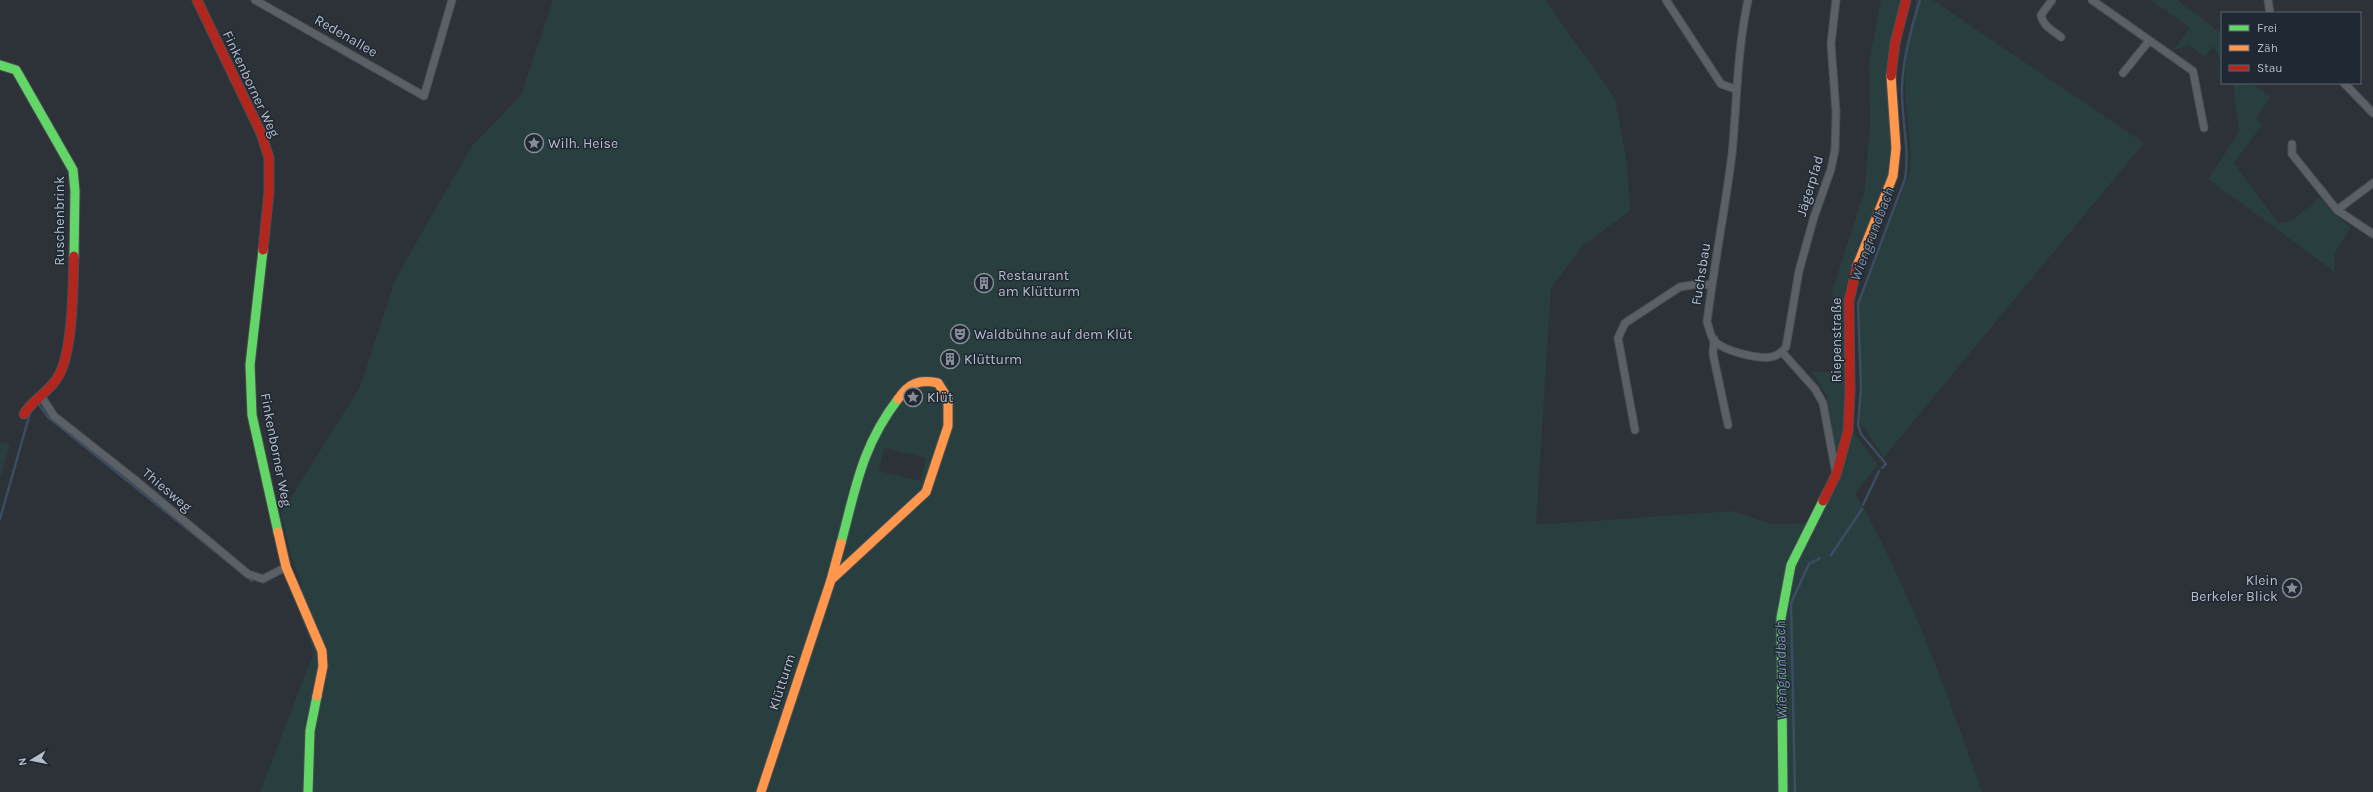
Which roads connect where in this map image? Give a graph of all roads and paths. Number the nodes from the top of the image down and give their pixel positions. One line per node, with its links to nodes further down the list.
1 (197, 0): 32 (street, Finkenborner Weg)
2 (255, 0): 3 (street, Redenallee)
3 (452, 0)
4 (1666, 0): 17 (street)
5 (1748, 0): 17 (street, Fuchsbau)
6 (1836, 0): 26 (street, Jägerpfad)
7 (1906, 0): 31 (street, Riepenstraße)
8 (2052, 0): 12 (street)
9 (2092, 0): 13 (street)
10 (2268, 0): 11 (street)
11 (2270, 12)
12 (2061, 37)
13 (2149, 41): 15 (street); 19 (street)
14 (0, 65): 27 (street, Ruschenbrink)
15 (2123, 73)
16 (2345, 84): 18 (street)
17 (1735, 89): 24 (street, Fuchsbau)
18 (2373, 113)
19 (2204, 128)
20 (2292, 144): 22 (street)
21 (2373, 183): 22 (street)
22 (2336, 210): 23 (street)
23 (2373, 234)
24 (1711, 285): 25 (street, Fuchsbau); 30 (street)
25 (1714, 339): 26 (street); 29 (street)
26 (1782, 352): 31 (street)
27 (41, 396): 28 (street, Ruschenbrink); 32 (street, Thiesweg)
28 (24, 414)
29 (1728, 425)
30 (1634, 430)
31 (1836, 475): 36 (street, Riepenstraße)
32 (286, 567): 34 (street, Finkenborner Weg)
33 (831, 580): 33 (street, Klütturm); 35 (street, Klütturm)
34 (308, 792)
35 (761, 792)
36 (1783, 792)

